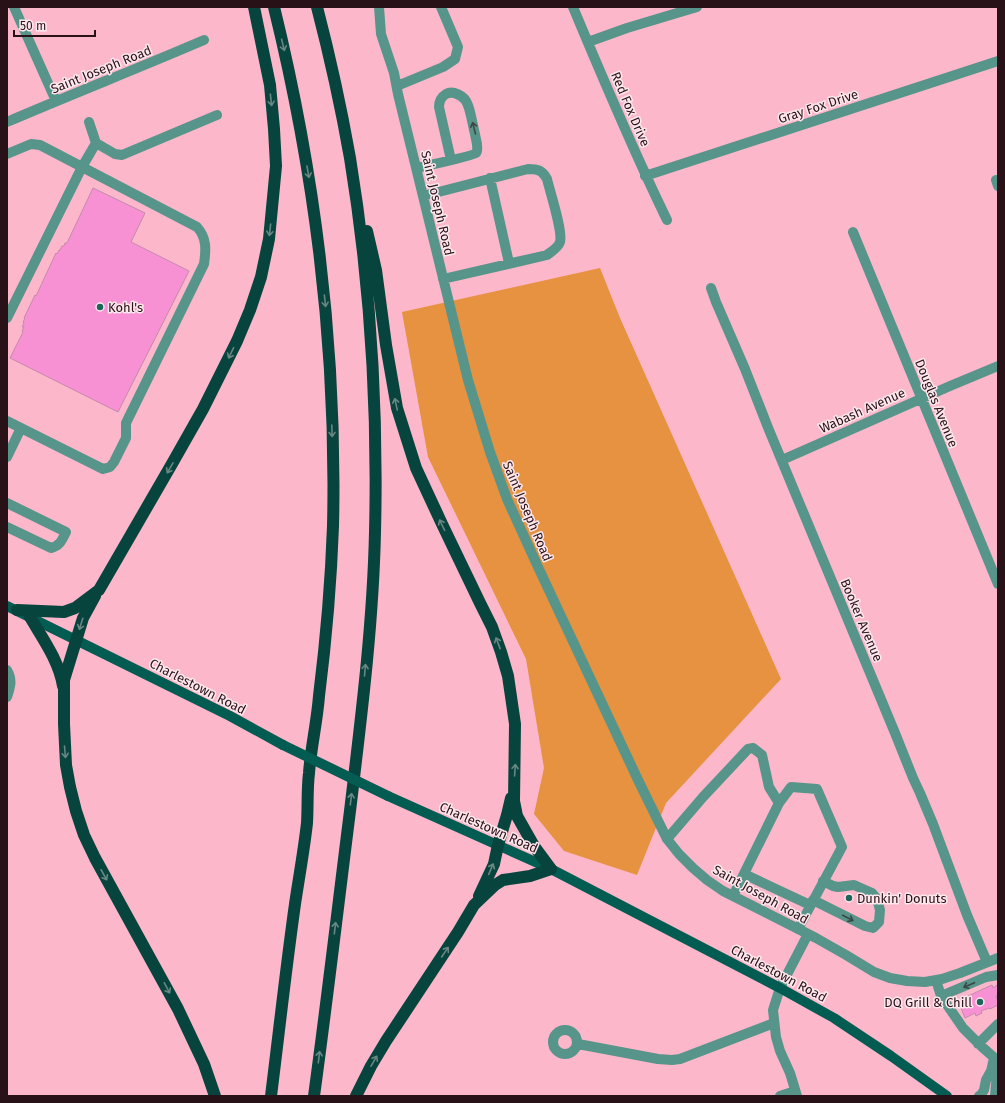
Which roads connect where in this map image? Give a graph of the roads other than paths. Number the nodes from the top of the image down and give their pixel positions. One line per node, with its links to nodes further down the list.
1 (14, 7): 13 (street)
2 (254, 7): 41 (highway, one-way to 41)
3 (274, 7): 74 (highway, one-way to 74)
4 (317, 7): 19 (highway)
5 (379, 7): 12 (street, Saint Joseph Road)
6 (441, 7): 12 (street)
7 (573, 7): 10 (street, Red Fox Drive)
8 (696, 7): 10 (street)
9 (204, 40): 13 (street, Saint Joseph Road)
10 (588, 42): 23 (street, Red Fox Drive)
11 (998, 61): 23 (street, Gray Fox Drive)
12 (397, 86): 22 (street, Saint Joseph Road)
13 (56, 101): 15 (street, Saint Joseph Road)
14 (217, 115): 17 (street)
15 (7, 122)
16 (89, 122): 17 (street)
17 (96, 143): 21 (street)
18 (7, 154): 21 (street)
19 (350, 158): 48 (highway, one-way to 19); 75 (highway, one-way to 19)
20 (451, 160): 20 (street, one-way to 20); 22 (street)
21 (82, 167): 31 (street); 35 (street)
22 (417, 168): 25 (street, Saint Joseph Road)
23 (645, 176): 26 (street, Red Fox Drive)
24 (490, 178): 25 (street); 28 (street); 28 (street)
25 (423, 196): 29 (street, Saint Joseph Road)
26 (667, 220)
27 (853, 232): 33 (street, Douglas Avenue)
28 (509, 263): 29 (street)
29 (443, 279): 50 (street, Saint Joseph Road)
30 (711, 288): 37 (street, Booker Avenue)
31 (7, 318)
32 (998, 366): 33 (street, Wabash Avenue)
33 (922, 398): 37 (street, Wabash Avenue); 40 (street, Douglas Avenue)
34 (7, 421): 35 (street)
35 (21, 428): 36 (street)
36 (7, 457)
37 (782, 460): 61 (street, Booker Avenue)
38 (7, 503): 39 (street)
39 (7, 527)
40 (998, 584)
41 (98, 590): 42 (highway); 44 (highway, one-way to 44)
42 (12, 608): 43 (main road, Charlestown Road)
43 (30, 617): 44 (main road, Charlestown Road); 46 (highway)
44 (76, 640): 46 (highway); 51 (main road, Charlestown Road, bridge)
45 (7, 670): 47 (street)
46 (64, 690): 73 (highway, one-way to 73)
47 (7, 698)
48 (514, 788): 51 (highway); 52 (highway)
49 (779, 803): 50 (street); 53 (street); 54 (street)
50 (667, 838): 55 (street, Saint Joseph Road)
51 (498, 846): 52 (main road, Charlestown Road); 57 (highway, one-way to 51)
52 (551, 868): 57 (highway); 64 (main road, Charlestown Road)
53 (744, 874): 55 (street); 56 (street)
54 (823, 881): 56 (street); 56 (street, one-way to 54)
55 (733, 896): 58 (street, Saint Joseph Road)
56 (812, 903): 58 (street)
57 (474, 904): 76 (highway, one-way to 57)
58 (798, 928): 59 (street, Saint Joseph Road)
59 (808, 934): 63 (street, Saint Joseph Road); 64 (street)
60 (998, 958): 61 (street, Saint Joseph Road)
61 (987, 962): 63 (street, Saint Joseph Road)
62 (998, 975): 65 (street, one-way to 65)
63 (936, 980): 65 (street)
64 (780, 988): 66 (street); 78 (main road, Charlestown Road)
65 (941, 996): 69 (street)
66 (774, 1023): 68 (street); 72 (street)
67 (998, 1024): 69 (street)
68 (578, 1044)
69 (978, 1044): 70 (street)
70 (997, 1060): 71 (street); 79 (street)
71 (996, 1091)
72 (796, 1093): 77 (street)
73 (215, 1096)
74 (271, 1096)
75 (314, 1096)
76 (356, 1096)
77 (780, 1096)
78 (947, 1096)
79 (979, 1096)

